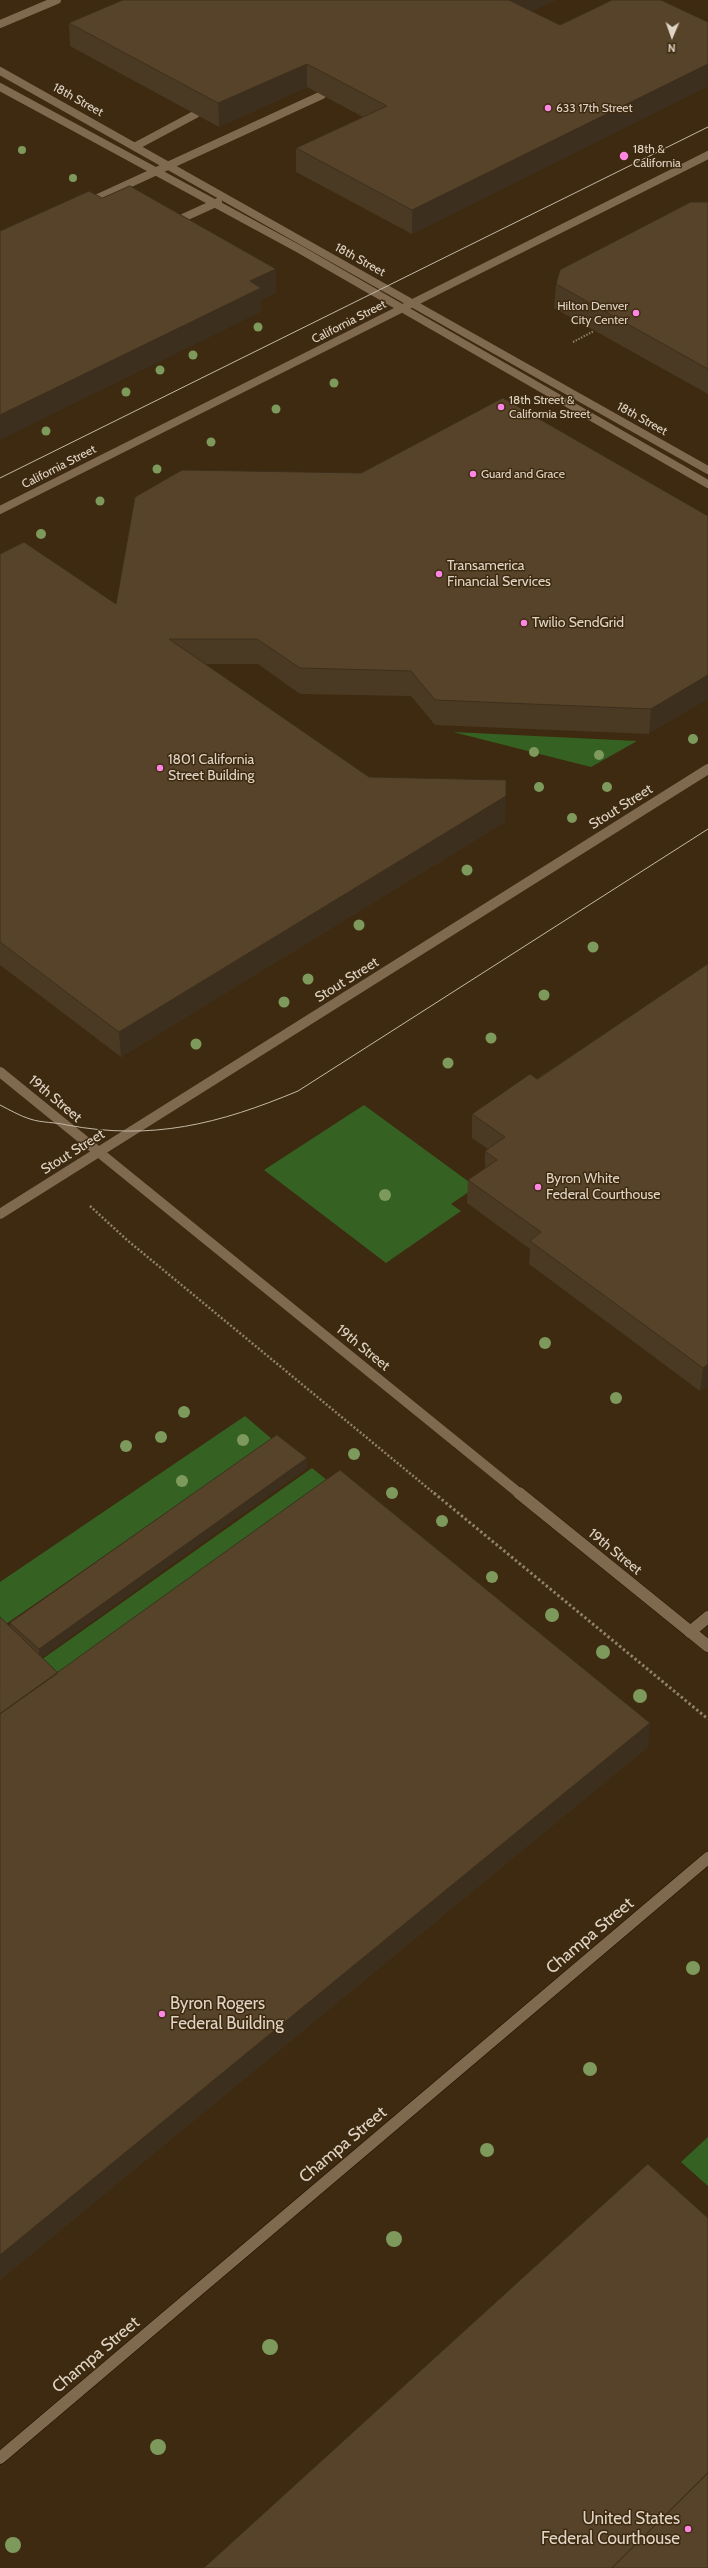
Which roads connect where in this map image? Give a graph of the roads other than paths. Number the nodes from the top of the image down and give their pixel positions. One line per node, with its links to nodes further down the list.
1 (57, 0): 2 (main road)
2 (0, 24)
3 (0, 71): 7 (main road, 18th Street)
4 (0, 87): 10 (main road)
5 (322, 95): 9 (main road)
6 (196, 114): 7 (main road)
7 (136, 146): 9 (main road, 18th Street)
8 (708, 155): 15 (main road, California Street)
9 (168, 166): 10 (main road); 11 (main road, 18th Street)
10 (156, 171): 12 (main road); 13 (main road)
11 (226, 198): 12 (main road); 15 (main road, 18th Street)
12 (214, 204): 14 (main road); 16 (main road)
13 (77, 208)
14 (170, 224)
15 (413, 303): 16 (main road, California Street); 17 (main road, 18th Street)
16 (402, 308): 18 (main road); 19 (main road, California Street)
17 (708, 470)
18 (708, 484)
19 (0, 510)
20 (708, 769): 22 (main road, Stout Street)
21 (0, 1072): 22 (main road, 19th Street)
22 (97, 1153): 23 (main road, Stout Street); 25 (main road, 19th Street)
23 (0, 1214)
24 (708, 1617): 25 (main road)
25 (690, 1632): 26 (main road, 19th Street)
26 (708, 1646)
27 (708, 1858): 28 (main road, Champa Street)
28 (0, 2458)

